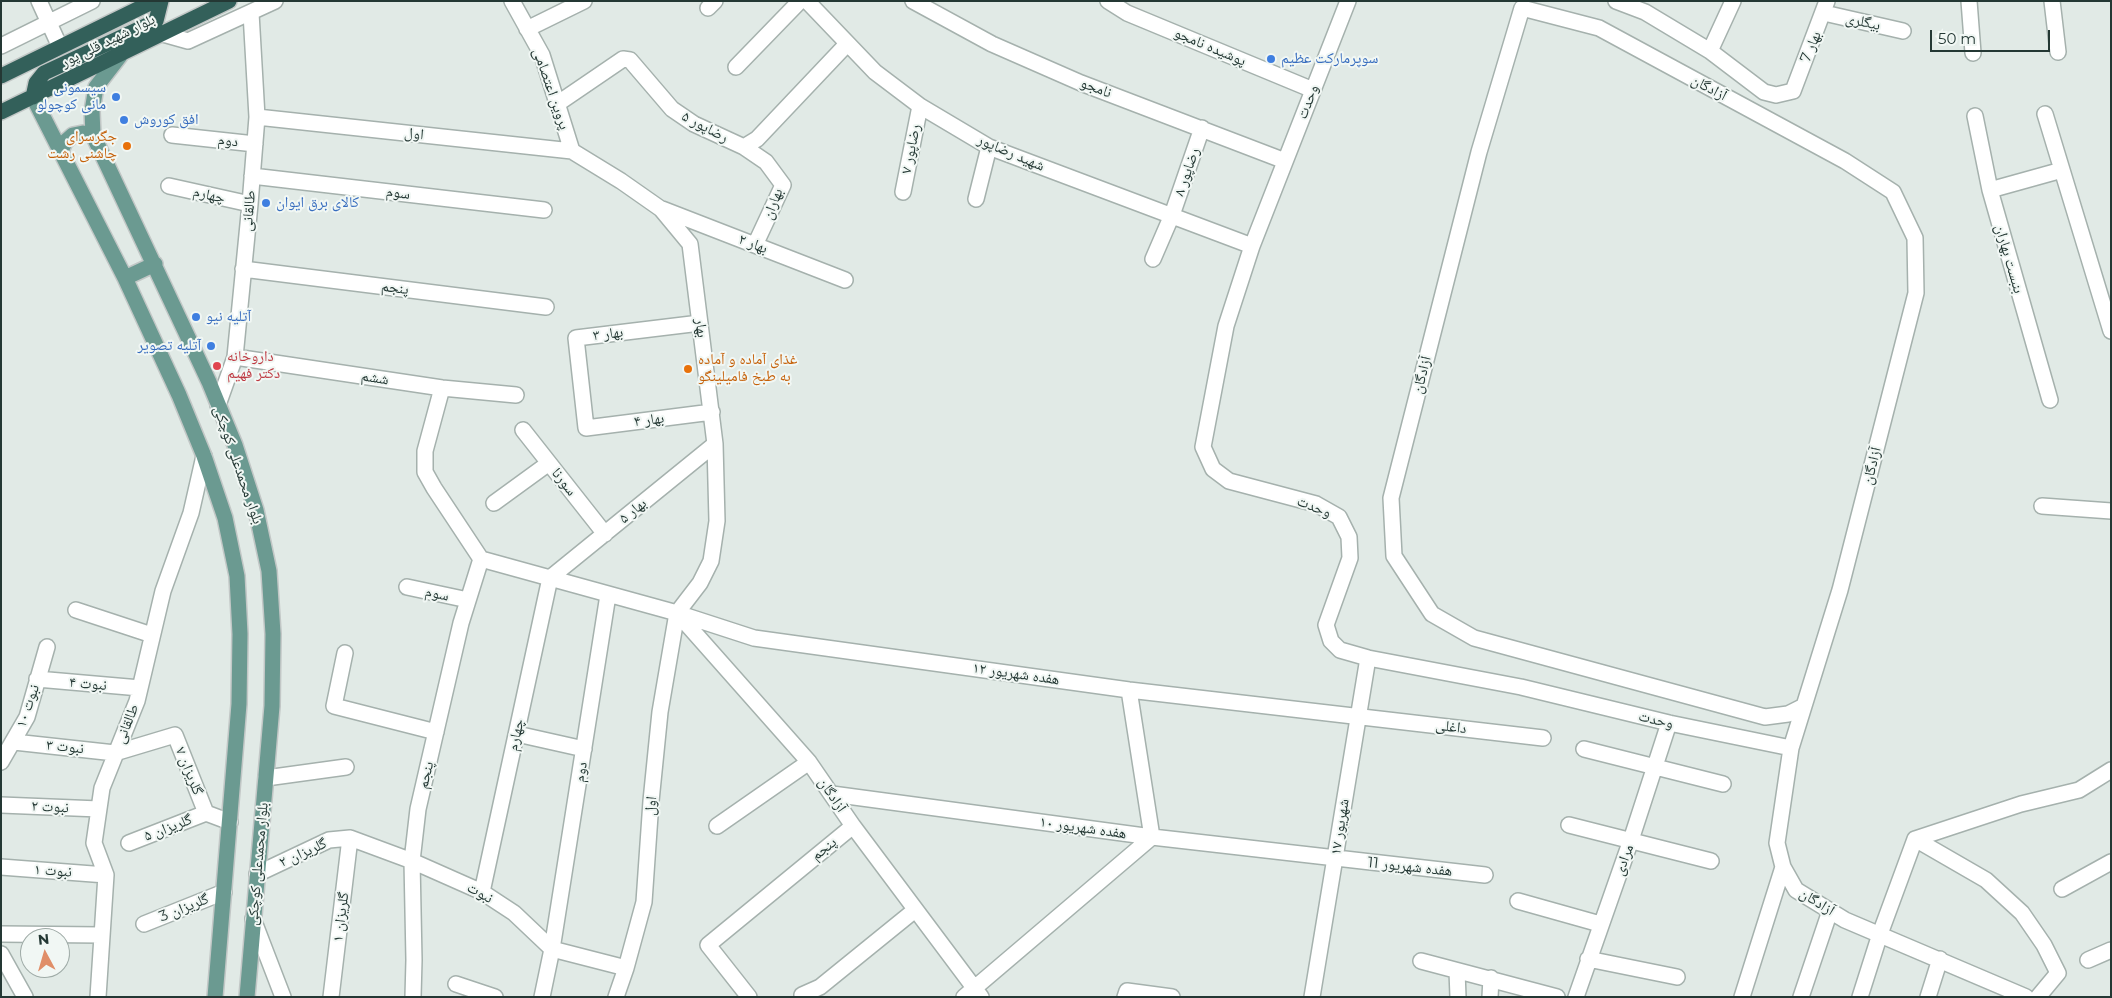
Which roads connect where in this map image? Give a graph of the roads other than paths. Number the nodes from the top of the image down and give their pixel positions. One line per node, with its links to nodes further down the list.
1 (39, 1): 21 (street)
2 (92, 1): 21 (street)
3 (154, 1): 27 (highway, بلوار شهید قلی پور)
4 (161, 1): 35 (highway)
5 (229, 1): 24 (highway, بلوار شهید قلی پور)
6 (275, 1): 20 (street)
7 (512, 1): 22 (street, پروین اعتصامی)
8 (584, 1): 22 (street)
9 (800, 1): 32 (street)
10 (807, 1): 25 (street, شهید رضاپور)
11 (913, 1): 42 (street, نامجو)
12 (1108, 1): 34 (street, پوشیده نامجو)
13 (1348, 1): 34 (street, وحدت)
14 (1616, 1): 18 (street)
15 (1733, 1): 28 (street)
16 (1969, 1): 30 (street)
17 (2052, 1): 29 (street)
18 (1646, 6): 28 (street)
19 (1826, 7): 23 (street, بیگلری); 28 (street, بهار 7)
20 (251, 14): 24 (street); 41 (street, طالقانی)
21 (48, 23): 26 (street); 27 (street)
22 (527, 29): 36 (street, پروین اعتصامی)
23 (1903, 31)
24 (163, 34): 31 (highway, بلوار شهید قلی پور)
25 (846, 44): 37 (street, شهید رضاپور); 46 (street, رضاپور ۵)
26 (1, 46)
27 (60, 47): 33 (highway, بلوار شهید قلی پور)
28 (1710, 51)
29 (2058, 52)
30 (1973, 53)
31 (120, 56): 35 (highway, بلوار شهید قلی پور); 43 (main road, بلوار محمدعلی کوچکی)
32 (736, 67)
33 (1, 76)
34 (1313, 90): 50 (street, وحدت)
35 (32, 97): 38 (highway, بلوار شهید قلی پور); 48 (main road, بلوار محمدعلی کوچکی)
36 (557, 104): 46 (street, رضاپور ۵); 49 (street, پروین اعتصامی)
37 (920, 106): 47 (street, شهید رضاپور); 55 (street, رضاپور ۷)
38 (1, 112)
39 (2045, 114): 51 (street)
40 (1975, 116): 54 (street, بنبست بهاران)
41 (257, 117): 45 (street, طالقانی); 49 (street, اول)
42 (1202, 128): 50 (street, نامجو); 60 (street, رضاپور ۸)
43 (93, 135): 48 (main road); 64 (main road, بلوار محمدعلی کوچکی)
44 (172, 135): 45 (street, دوم)
45 (255, 144): 52 (street, طالقانی)
46 (744, 147): 61 (street, بهاران)
47 (989, 147): 56 (street); 60 (street, شهید رضاپور)
48 (61, 151): 66 (main road, بلوار محمدعلی کوچکی)
49 (572, 151): 58 (street, بهار)
50 (1285, 160): 62 (street, وحدت)
51 (2062, 170): 54 (street); 70 (street)
52 (252, 176): 57 (street, طالقانی); 59 (street, سوم)
53 (169, 186): 57 (street, چهارم)
54 (1990, 190): 74 (street, بنبست بهاران)
55 (903, 192)
56 (976, 199)
57 (250, 204): 65 (street, طالقانی)
58 (661, 209): 61 (street, بهار ۲); 69 (street, بهار)
59 (544, 210)
60 (1172, 215): 62 (street, شهید رضاپور); 63 (street, رضاپور ۸)
61 (754, 245): 67 (street, بهار ۲)
62 (1252, 246): 96 (street, وحدت)
63 (1153, 259)
64 (155, 264): 66 (main road); 75 (main road, بلوار محمدعلی کوچکی)
65 (243, 269): 68 (street, پنجم); 71 (street, طالقانی)
66 (125, 278): 80 (main road, بلوار محمدعلی کوچکی)
67 (845, 280)
68 (546, 307)
69 (700, 323): 76 (street, بهار); 77 (street, بهار ۳)
70 (2111, 331)
71 (235, 357): 72 (street, ششم); 75 (street, طالقانی)
72 (442, 388): 73 (street, ششم); 86 (street)
73 (516, 395)
74 (2050, 400)
75 (218, 405): 116 (main road, بلوار محمدعلی کوچکی)
76 (712, 412): 77 (street, بهار ۴); 79 (street, بهار)
77 (586, 428)
78 (523, 430): 81 (street, سورنا)
79 (716, 444): 85 (street, بهار ۵); 92 (street, بهار)
80 (204, 456): 93 (street, طالقانی); 122 (main road, بلوار محمدعلی کوچکی)
81 (549, 463): 82 (street); 85 (street, سورنا)
82 (494, 503)
83 (2042, 506): 84 (street)
84 (2111, 511)
85 (605, 534): 87 (street, بهار ۵)
86 (481, 558): 87 (street, هفده شهریور ۱۲); 90 (street, پنجم)
87 (550, 578): 89 (street, هفده شهریور ۱۲); 104 (street, چهارم)
88 (407, 587): 90 (street, سوم)
89 (608, 595): 92 (street, هفده شهریور ۱۲); 109 (street, دوم)
90 (468, 600): 103 (street, پنجم)
91 (76, 610): 93 (street)
92 (677, 612): 99 (street, هفده شهریور ۱۲); 112 (street, آزادگان); 159 (street, اول)
93 (152, 635): 98 (street, طالقانی)
94 (47, 647): 97 (street, نبوت ۱۰)
95 (345, 653): 103 (street)
96 (1368, 658): 101 (street, ۱۷ شهریور); 102 (street, وحدت)
97 (37, 680): 98 (street, نبوت ۴); 106 (street, نبوت ۱۰)
98 (140, 688): 110 (street, طالقانی)
99 (1129, 690): 101 (street, هفده شهریور ۱۲); 126 (street)
100 (1804, 706): 100 (street, آزادگان); 108 (street, آزادگان)
101 (1358, 716): 105 (street, داغلی); 131 (street, ۱۷ شهریور)
102 (1669, 723): 108 (street, وحدت); 113 (street, مرادی)
103 (436, 732): 132 (street, پنجم)
104 (517, 734): 109 (street); 142 (street, چهارم)
105 (1543, 738)
106 (14, 742): 110 (street, نبوت ۳); 111 (street, نبوت ۱۰)
107 (1584, 748): 113 (street)
108 (1792, 748): 136 (street, آزادگان)
109 (584, 749): 152 (street, دوم)
110 (115, 753): 120 (street, طالقانی); 121 (street, گلریزان ۷)
111 (1, 762)
112 (809, 762): 118 (street, آزادگان); 124 (street)
113 (1655, 766): 117 (street); 129 (street, مرادی)
114 (346, 767): 116 (street)
115 (2111, 770): 128 (street)
116 (266, 778): 138 (main road, بلوار محمدعلی کوچکی)
117 (1723, 784)
118 (832, 794): 125 (street, آزادگان); 126 (street, هفده شهریور ۱۰)
119 (1, 805): 120 (street, نبوت ۲)
120 (99, 810): 137 (street, طالقانی)
121 (206, 813): 122 (street, گلریزان ۷); 130 (street, گلریزان ۵)
122 (230, 822): 141 (main road, بلوار محمدعلی کوچکی)
123 (1569, 825): 129 (street)
124 (717, 826)
125 (853, 826): 144 (street, آزادگان); 176 (street, پنجم)
126 (1152, 837): 131 (street, هفده شهریور ۱۰); 164 (street)
127 (350, 838): 132 (street, نبوت); 138 (street, گلریزان ۲); 171 (street, گلریزان ۱)
128 (1915, 839): 150 (street); 189 (street)
129 (1631, 840): 133 (street); 148 (street, مرادی)
130 (129, 843)
131 (1335, 859): 139 (street, هفده شهریور 11); 179 (street, ۱۷ شهریور)
132 (412, 861): 142 (street, نبوت); 172 (street, پنجم)
133 (1711, 861)
134 (2111, 862): 140 (street)
135 (1, 867): 137 (street, نبوت ۱)
136 (1783, 867): 145 (street, آزادگان); 184 (street)
137 (106, 874): 151 (street, طالقانی)
138 (257, 874): 146 (main road, بلوار محمدعلی کوچکی)
139 (1485, 876)
140 (2062, 889)
141 (224, 892): 147 (street, گلریزان 3); 168 (main road, بلوار محمدعلی کوچکی)
142 (482, 892): 152 (street, نبوت)
143 (1518, 901): 148 (street)
144 (915, 910): 164 (street, آزادگان); 165 (street)
145 (1830, 910): 150 (street, آزادگان); 185 (street)
146 (253, 919): 169 (main road, بلوار محمدعلی کوچکی); 170 (street)
147 (144, 924)
148 (1600, 924): 155 (street, مرادی)
149 (1, 934): 151 (street)
150 (1880, 934): 156 (street, آزادگان); 186 (street)
151 (101, 935): 167 (street, طالقانی)
152 (552, 949): 159 (street); 174 (street)
153 (2111, 950): 157 (street)
154 (1, 954): 166 (street)
155 (1588, 959): 161 (street); 183 (street, مرادی)
156 (1940, 959): 187 (street); 188 (street, آزادگان)
157 (2088, 960)
158 (1421, 961): 160 (street)
159 (626, 968): 175 (street, اول)
160 (1458, 971): 162 (street); 180 (street)
161 (1677, 977)
162 (1491, 978): 181 (street); 182 (street)
163 (456, 984): 173 (street)
164 (973, 994)
165 (802, 995)
166 (25, 997)
167 (98, 997)
168 (215, 997)
169 (247, 997)
170 (283, 997)
171 (331, 997)
172 (412, 997)
173 (495, 997)
174 (542, 997)
175 (616, 997)
176 (749, 997)
177 (1125, 997): 178 (street)
178 (1172, 997)
179 (1312, 997)
180 (1458, 997)
181 (1490, 997)
182 (1557, 997)
183 (1576, 997)
184 (1742, 997)
185 (1801, 997)
186 (1860, 997)
187 (1928, 997)
188 (2026, 997)
189 (2038, 997)

